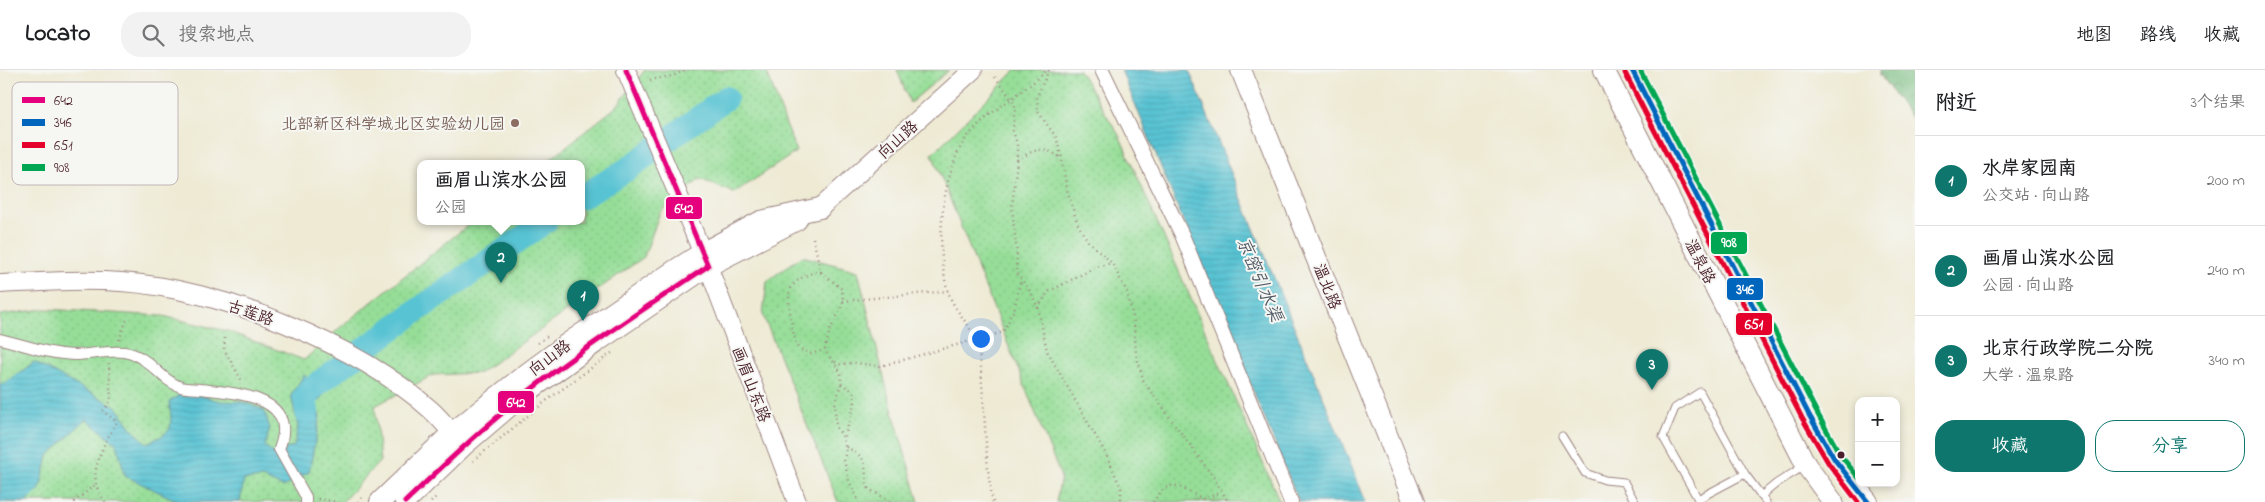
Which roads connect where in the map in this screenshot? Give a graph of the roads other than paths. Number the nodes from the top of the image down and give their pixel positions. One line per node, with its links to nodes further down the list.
1 (626, 70): 8 (street, 画眉山东路)
2 (973, 70): 7 (street, 向山路)
3 (1102, 70): 21 (street)
4 (1241, 70): 22 (main road, 温北路)
5 (1604, 70): 13 (main road, 温泉路)
6 (1632, 70): 25 (main road, 温泉路)
7 (820, 208): 8 (main road, 向山路)
8 (705, 260): 12 (main road, 向山路); 20 (street, 画眉山东路)
9 (0, 284): 12 (street, 古莲路)
10 (0, 339): 16 (street)
11 (1562, 436): 23 (lane)
12 (458, 439): 18 (main road, 向山路); 19 (main road, 向山路)
13 (1806, 465): 15 (lane); 24 (main road, 温泉路)
14 (1745, 474): 15 (lane); 17 (lane); 17 (lane)
15 (1764, 499)
16 (306, 500)
17 (1696, 500)
18 (380, 502)
19 (405, 502)
20 (797, 502)
21 (1291, 502)
22 (1414, 502)
23 (1636, 502)
24 (1833, 502)
25 (1868, 502)

